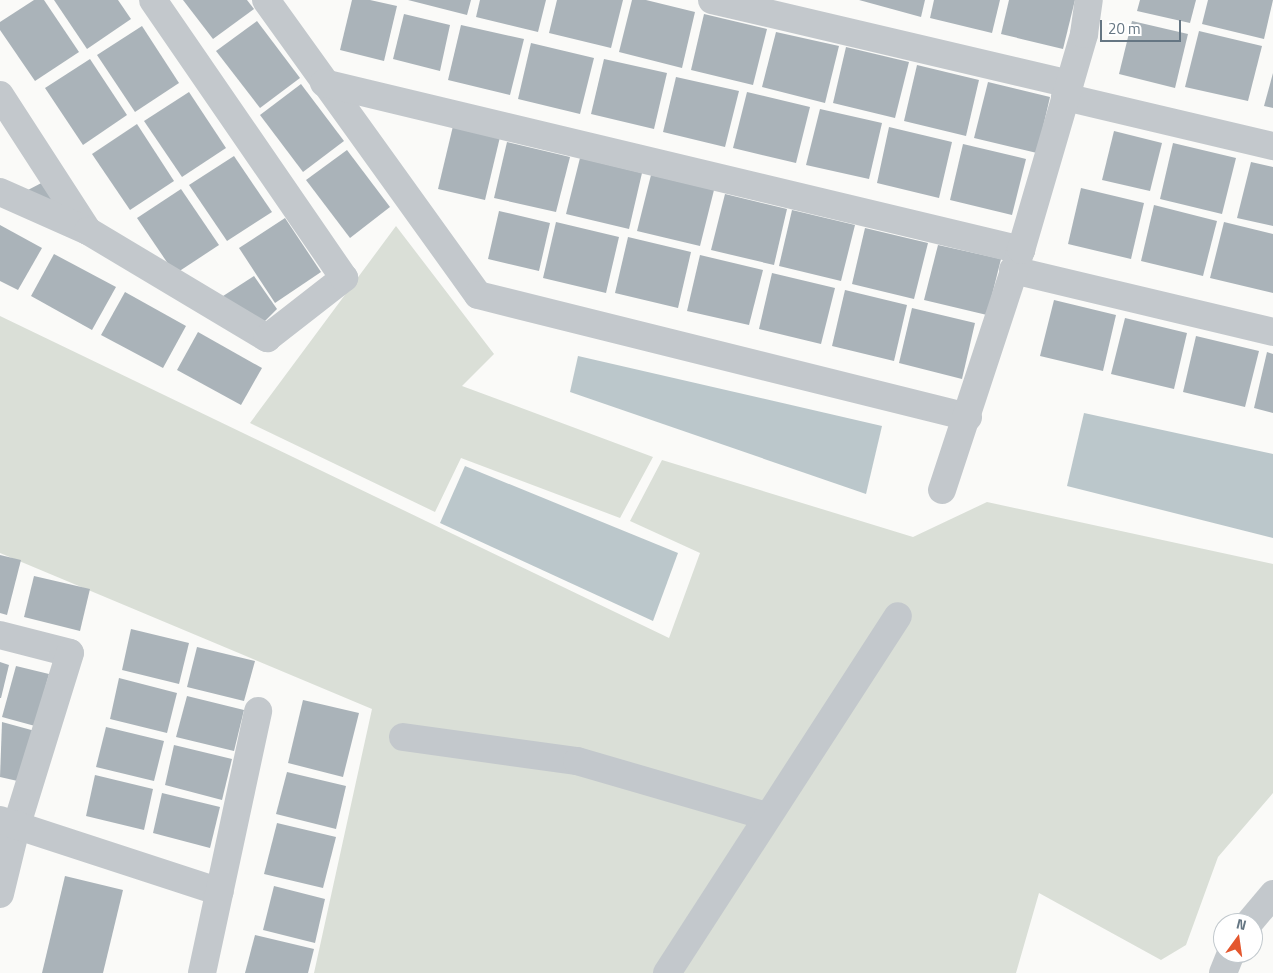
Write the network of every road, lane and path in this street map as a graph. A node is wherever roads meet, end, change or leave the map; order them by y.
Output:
1 (153, 0) edge
2 (266, 0) edge
3 (712, 0) edge
4 (1089, 0) edge
5 (324, 83) junction
6 (1067, 90) junction
7 (0, 95) edge
8 (1273, 146) edge
9 (0, 192) edge
10 (88, 231) junction
11 (1017, 260) junction
12 (1273, 332) edge
13 (968, 417) junction
14 (942, 490) dead end
15 (898, 616) dead end
16 (0, 635) edge
17 (258, 712) dead end
18 (403, 737) dead end
19 (766, 816) junction
20 (8, 822) edge
21 (220, 892) junction
22 (0, 894) edge
23 (1273, 894) edge
24 (1257, 913) edge
25 (202, 973) edge
26 (667, 973) edge

1 - 10 street
2 - 5 street
3 - 6 street
4 - 6 street
5 - 11 street
5 - 13 street
6 - 8 street
6 - 11 street
7 - 10 street
9 - 10 street
11 - 12 street
11 - 13 street
13 - 14 street
15 - 19 street
16 - 20 street
17 - 21 street
18 - 19 street
19 - 26 street
20 - 21 street
20 - 22 street
21 - 25 street
23 - 24 street

